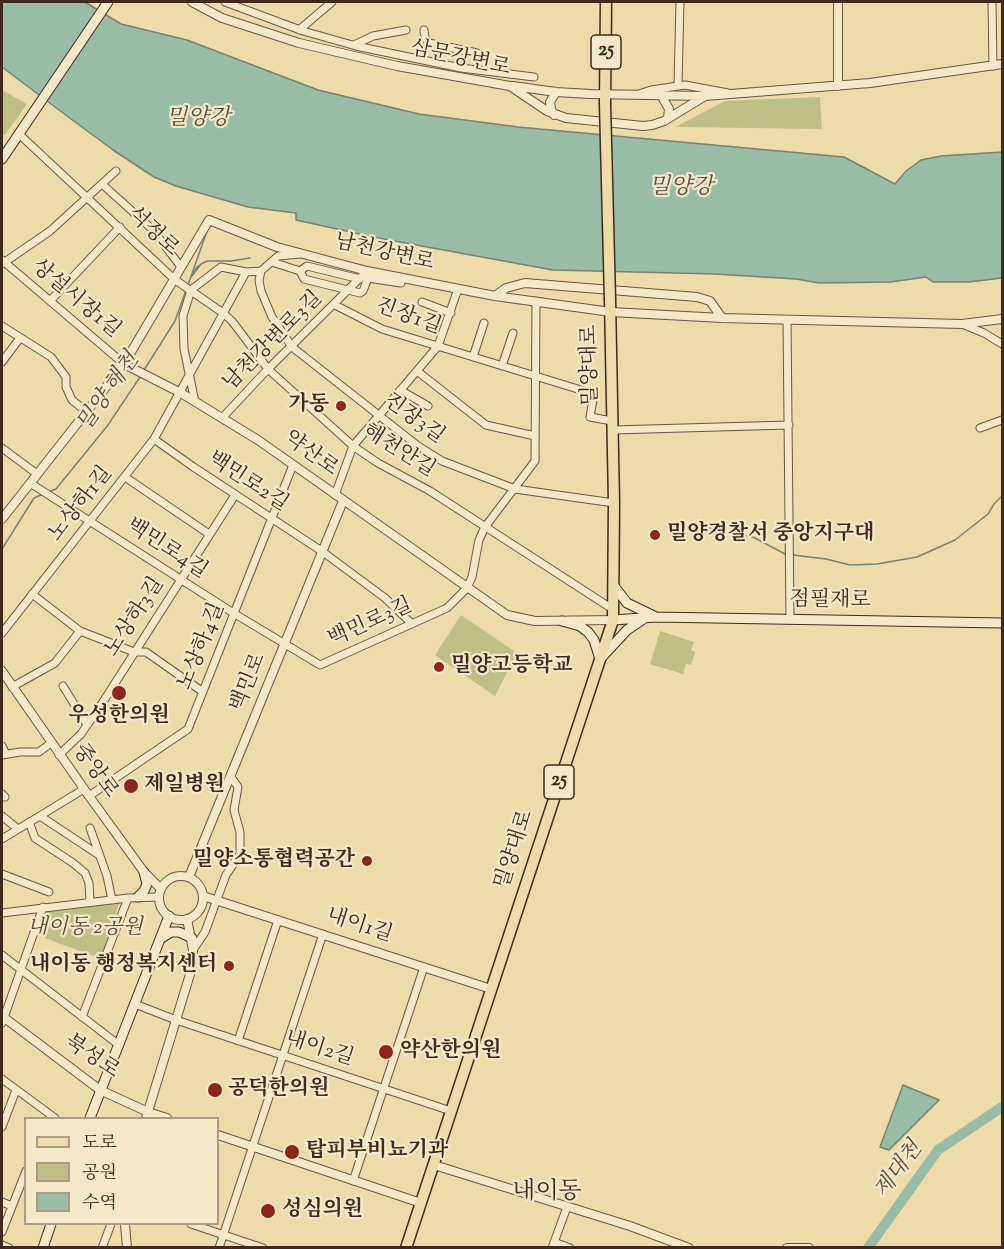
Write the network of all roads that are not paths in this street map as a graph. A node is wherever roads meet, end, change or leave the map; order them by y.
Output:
1 (108, 2) edge
2 (192, 2) edge
3 (230, 2) edge
4 (332, 2) edge
5 (606, 2) edge
6 (680, 2) edge
7 (838, 2) edge
8 (992, 2) edge
9 (300, 30) junction
10 (406, 30) dead end
11 (424, 30) dead end
12 (354, 45) junction
13 (477, 53) dead end
14 (998, 65) edge
15 (534, 77) dead end
16 (678, 85) junction
17 (510, 86) junction
18 (838, 86) junction
19 (556, 93) junction
20 (732, 94) junction
21 (637, 95) junction
22 (661, 95) junction
23 (705, 96) junction
24 (605, 98) junction
25 (555, 115) junction
26 (668, 118) junction
27 (20, 134) junction
28 (2, 159) edge
29 (116, 171) dead end
30 (102, 184) junction
31 (88, 198) junction
32 (120, 227) junction
33 (262, 241) junction
34 (302, 254) junction
35 (278, 256) junction
36 (2, 262) edge
37 (272, 262) junction
38 (181, 267) junction
39 (261, 271) junction
40 (300, 271) junction
41 (368, 271) junction
42 (246, 272) junction
43 (174, 279) junction
44 (360, 279) junction
45 (401, 283) dead end
46 (525, 283) junction
47 (458, 289) junction
48 (191, 290) junction
49 (350, 290) junction
50 (495, 296) junction
51 (697, 297) junction
52 (522, 300) junction
53 (536, 301) junction
54 (50, 302) junction
55 (422, 302) dead end
56 (335, 305) junction
57 (224, 312) junction
58 (611, 312) junction
59 (451, 313) junction
60 (696, 315) junction
61 (722, 318) junction
62 (1002, 319) edge
63 (787, 320) junction
64 (484, 323) dead end
65 (962, 324) junction
66 (2, 326) edge
67 (513, 333) dead end
68 (20, 338) junction
69 (1002, 344) edge
70 (438, 346) junction
71 (292, 347) junction
72 (472, 357) junction
73 (2, 362) edge
74 (124, 364) junction
75 (502, 366) junction
76 (268, 369) junction
77 (417, 371) junction
78 (536, 377) junction
79 (189, 378) junction
80 (400, 390) junction
81 (181, 393) junction
82 (195, 402) junction
83 (428, 406) dead end
84 (87, 412) junction
85 (378, 415) junction
86 (222, 418) junction
87 (1002, 420) edge
88 (789, 425) junction
89 (613, 426) junction
90 (980, 428) dead end
91 (535, 436) junction
92 (154, 439) junction
93 (353, 446) junction
94 (2, 448) edge
95 (293, 465) junction
96 (37, 474) junction
97 (125, 477) junction
98 (31, 484) junction
99 (515, 489) junction
100 (235, 495) junction
101 (335, 495) junction
102 (343, 501) junction
103 (614, 503) junction
104 (2, 519) edge
105 (272, 519) junction
106 (90, 522) junction
107 (485, 526) junction
108 (209, 534) junction
109 (323, 552) junction
110 (181, 579) junction
111 (614, 586) junction
112 (467, 588) junction
113 (32, 594) junction
114 (235, 614) junction
115 (614, 615) junction
116 (652, 617) junction
117 (790, 619) junction
118 (562, 621) junction
119 (1002, 623) edge
120 (412, 624) junction
121 (80, 631) junction
122 (2, 633) edge
123 (285, 645) junction
124 (134, 652) junction
125 (600, 659) junction
126 (2, 671) edge
127 (63, 686) dead end
128 (12, 687) junction
129 (203, 692) junction
130 (87, 724) junction
131 (51, 743) junction
132 (2, 747) edge
133 (4, 755) edge
134 (59, 755) junction
135 (231, 777) junction
136 (86, 793) junction
137 (2, 816) edge
138 (40, 816) junction
139 (29, 822) junction
140 (90, 828) dead end
141 (18, 829) junction
142 (2, 839) edge
143 (99, 855) junction
144 (144, 872) junction
145 (2, 874) edge
146 (189, 877) junction
147 (49, 892) dead end
148 (160, 893) junction
149 (203, 896) junction
150 (133, 898) junction
151 (112, 900) junction
152 (216, 900) junction
153 (90, 902) junction
154 (43, 907) junction
155 (2, 913) edge
156 (169, 916) junction
157 (187, 919) junction
158 (278, 920) junction
159 (323, 934) junction
160 (192, 938) junction
161 (160, 939) junction
162 (193, 950) junction
163 (2, 955) edge
164 (424, 967) junction
165 (22, 970) junction
166 (491, 989) junction
167 (135, 1004) junction
168 (82, 1017) junction
169 (2, 1019) edge
170 (176, 1020) junction
171 (238, 1041) junction
172 (119, 1045) junction
173 (283, 1055) junction
174 (2, 1079) edge
175 (383, 1088) junction
176 (16, 1090) junction
177 (100, 1090) junction
178 (451, 1111) junction
179 (147, 1115) edge
180 (47, 1116) edge
181 (91, 1117) edge
182 (2, 1127) edge
183 (219, 1135) edge
184 (252, 1147) junction
185 (434, 1165) junction
186 (24, 1175) edge
187 (353, 1181) junction
188 (2, 1202) edge
189 (421, 1203) junction
190 (12, 1206) junction
191 (567, 1207) junction
192 (51, 1225) edge
193 (111, 1225) edge
194 (125, 1225) edge
195 (194, 1225) edge
196 (2, 1232) edge
197 (223, 1234) junction
198 (666, 1244) edge
199 (2, 1245) edge
200 (553, 1245) edge
201 (9, 1248) edge
202 (43, 1248) edge
203 (102, 1248) edge
204 (127, 1248) edge
205 (219, 1248) edge
206 (263, 1248) edge
207 (406, 1248) edge
208 (570, 1248) edge
209 (689, 1248) edge
210 (787, 1248) edge
211 (809, 1248) edge

1 - 27 main road
2 - 17 street, 삼문강변로
3 - 9 street
4 - 9 street
5 - 24 main road, 25
6 - 16 street
7 - 18 street
8 - 14 street
9 - 12 street
10 - 12 street
11 - 13 street
12 - 15 street
14 - 18 street, 삼문강변로
16 - 20 street
16 - 21 street
17 - 19 street
17 - 25 street, 삼문강변로
18 - 20 street, 삼문강변로
19 - 24 street
19 - 25 street
20 - 23 street, 삼문강변로
21 - 22 street
21 - 24 street
22 - 23 street
22 - 26 street
23 - 26 street, 삼문강변로
24 - 58 main road, 밀양대로 / 25, bridge
25 - 26 street, 삼문강변로
27 - 28 main road
27 - 31 street, 석정로
29 - 30 street
30 - 31 street
30 - 38 street
31 - 32 street, 석정로
31 - 36 street
32 - 43 street, 석정로
32 - 54 street
33 - 34 street, 남천강변로
33 - 35 street
33 - 38 street, 남천강변로
34 - 35 street
34 - 41 street, 남천강변로
35 - 37 street
36 - 54 street, 상설시장1길
37 - 39 street
37 - 40 street, 남천강변로3길
38 - 43 street, 남천강변로
39 - 42 street
39 - 71 street, 진장3길
40 - 44 street, 남천강변로3길
40 - 49 street, 남천강변로3길
41 - 44 street, 남천강변로3길
41 - 47 street, 남천강변로
42 - 48 street
42 - 57 street, 노상하1길
43 - 48 street, 해천안길
43 - 74 street, 석정로
44 - 49 street, 남천강변로3길
45 - 49 street, 남천강변로3길
46 - 50 street
46 - 51 street
46 - 52 street
47 - 50 street, 남천강변로
47 - 59 street
48 - 57 street, 해천안길
48 - 79 street
49 - 56 street, 남천강변로3길
50 - 52 street, 남천강변로
51 - 60 street
51 - 61 street
52 - 53 street, 남천강변로
53 - 58 street, 남천강변로
53 - 78 street
54 - 74 street, 상설시장1길
55 - 59 street
56 - 70 street, 진장1길
56 - 71 street, 남천강변로3길
57 - 76 street, 해천안길
57 - 79 street, 노상하1길
58 - 60 street, 밀양대로
58 - 89 main road, 밀양대로 / 25
59 - 70 street
60 - 61 street, 밀양대로
61 - 63 street, 밀양대로
62 - 65 street, 밀양대로
63 - 65 street, 밀양대로
63 - 88 street
64 - 72 street
65 - 69 street
66 - 68 street
67 - 75 street
68 - 73 street
68 - 84 street
70 - 72 street, 진장1길
70 - 77 street
71 - 76 street, 남천강변로3길
71 - 85 street, 진장3길
72 - 75 street, 진장1길
74 - 81 street, 약산로
74 - 84 street, 석정로
75 - 78 street, 진장1길
76 - 86 street, 남천강변로3길
76 - 93 street, 해천안길
77 - 80 street
77 - 91 street
78 - 89 street, 진장1길
78 - 91 street
79 - 81 street, 노상하1길
79 - 82 street
80 - 83 street
80 - 85 street
81 - 82 street, 약산로
81 - 92 street, 노상하1길
82 - 86 street, 약산로
84 - 96 street, 석정로
85 - 93 street
85 - 99 street, 진장3길
86 - 95 street, 약산로
87 - 90 street
88 - 89 street
88 - 117 street
89 - 103 main road, 밀양대로 / 25
91 - 99 street
92 - 97 street, 노상하1길
92 - 100 street, 백민로2길
93 - 101 street
93 - 107 street, 해천안길
94 - 96 street
95 - 101 street, 약산로
95 - 105 street, 노상하4길
96 - 98 street, 석정로
97 - 106 street, 노상하1길
97 - 108 street
98 - 104 street, 석정로
98 - 106 street, 백민로4길
99 - 103 street, 진장3길
99 - 107 street
100 - 105 street, 백민로2길
100 - 108 street, 노상하3길
101 - 102 street, 약산로
102 - 109 street, 백민로
102 - 112 street, 약산로
103 - 111 main road, 밀양대로 / 25
105 - 109 street, 백민로2길
105 - 114 street, 노상하4길
106 - 110 street, 백민로4길
106 - 113 street, 노상하1길
107 - 112 street
107 - 115 street, 해천안길
108 - 110 street, 노상하3길
109 - 120 street, 백민로2길
109 - 123 street, 백민로
110 - 114 street, 백민로4길
110 - 124 street, 노상하3길
111 - 115 main road, 밀양대로 / 25
111 - 116 main road, 점필재로
112 - 118 street, 약산로
112 - 120 street, 백민로3길
113 - 121 street
113 - 122 street, 노상하1길
114 - 123 street, 백민로4길
114 - 129 street, 노상하4길
115 - 116 main road, 점필재로
115 - 118 street, 약산로
115 - 125 main road, 밀양대로 / 25
116 - 117 main road, 점필재로
116 - 125 main road
117 - 119 main road, 점필재로
118 - 125 main road, 약산로
120 - 123 street, 백민로3길
121 - 124 street
121 - 128 street
123 - 135 street, 백민로
124 - 129 street
124 - 130 street, 노상하3길
125 - 166 main road, 밀양대로 / 25
126 - 128 street, 중앙로
127 - 130 street
128 - 131 street, 중앙로
129 - 136 street, 노상하4길
130 - 134 street, 노상하3길
131 - 133 street
131 - 134 street, 중앙로
132 - 133 street
134 - 136 street, 중앙로
135 - 146 street, 백민로
135 - 152 street
136 - 138 street, 노상하4길
136 - 144 street, 중앙로
137 - 141 street
138 - 139 street, 노상하4길
138 - 143 street
139 - 141 street, 노상하4길
139 - 153 street
140 - 143 street
141 - 142 street, 노상하4길
143 - 151 street
144 - 148 street, 중앙로
144 - 150 main road
145 - 147 street
146 - 148 street
146 - 149 street
148 - 150 street
148 - 156 street
149 - 152 street, 내이1길
149 - 157 street
150 - 151 street
150 - 168 street
151 - 153 street
152 - 158 street, 내이1길
152 - 162 street
153 - 154 street
154 - 155 street
154 - 165 street
156 - 157 street
156 - 161 main road
157 - 160 street
158 - 159 street, 내이1길
158 - 171 street
159 - 164 street, 내이1길
159 - 173 street
160 - 161 main road
160 - 162 street
161 - 167 main road
162 - 170 street
163 - 165 street
164 - 166 street, 내이1길
164 - 175 street
165 - 168 street
165 - 169 street
166 - 178 main road, 밀양대로 / 25
167 - 170 street, 내이2길
167 - 172 main road
168 - 172 street
169 - 177 street, 북성로
170 - 171 street, 내이2길
170 - 179 street
171 - 173 street, 내이2길
172 - 177 main road
173 - 175 street, 내이2길
173 - 184 street
174 - 176 street
175 - 178 street, 내이2길
175 - 187 street
176 - 180 street
176 - 182 street
177 - 179 street, 북성로
177 - 181 main road
178 - 185 main road, 밀양대로 / 25
183 - 184 street
184 - 187 street
184 - 197 street
185 - 189 main road, 밀양대로 / 25
185 - 191 street
186 - 190 street
187 - 189 street
188 - 190 street
189 - 207 main road, 밀양대로 / 25
190 - 196 street
191 - 198 street
191 - 200 street
192 - 202 main road
193 - 203 street
194 - 204 street
195 - 197 street
197 - 205 street
197 - 206 street
198 - 209 street
199 - 201 street
200 - 208 street
210 - 211 street

